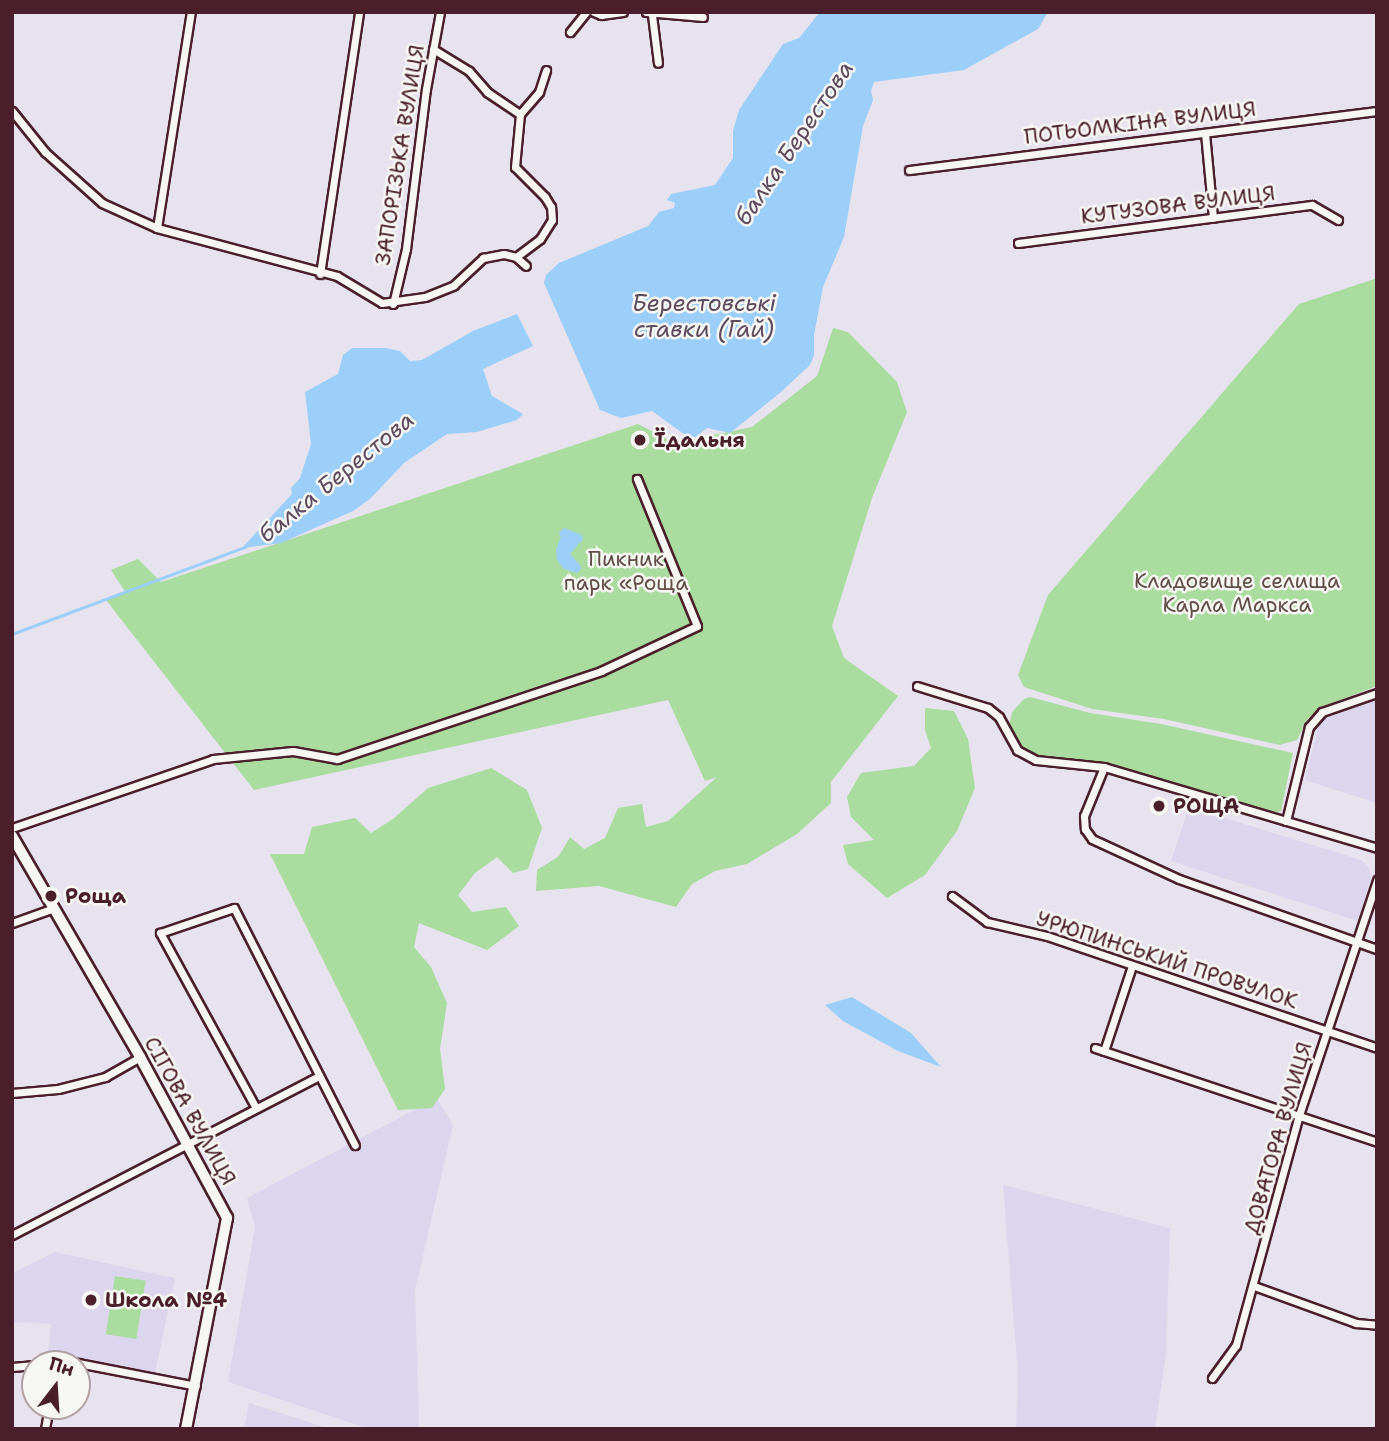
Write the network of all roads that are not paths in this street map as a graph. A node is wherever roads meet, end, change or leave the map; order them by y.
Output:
1 (191, 12) edge
2 (359, 12) edge
3 (440, 12) edge
4 (586, 12) edge
5 (594, 12) edge
6 (622, 12) edge
7 (649, 14) edge
8 (703, 17) dead end
9 (569, 32) dead end
10 (433, 49) junction
11 (658, 63) dead end
12 (546, 70) dead end
13 (12, 111) edge
14 (1377, 111) edge
15 (520, 114) junction
16 (1205, 133) junction
17 (909, 170) dead end
18 (1213, 218) junction
19 (1338, 220) dead end
20 (157, 228) junction
21 (1018, 243) dead end
22 (516, 257) junction
23 (526, 267) dead end
24 (320, 274) junction
25 (393, 303) junction
26 (637, 479) dead end
27 (917, 685) dead end
28 (1377, 692) edge
29 (1104, 767) junction
30 (1286, 821) junction
31 (12, 828) edge
32 (12, 836) edge
33 (1377, 848) edge
34 (1377, 880) edge
35 (952, 896) dead end
36 (54, 908) junction
37 (12, 923) edge
38 (1359, 942) junction
39 (1377, 949) edge
40 (1132, 966) junction
41 (1328, 1031) junction
42 (1095, 1048) dead end
43 (1377, 1048) edge
44 (1104, 1051) junction
45 (140, 1057) junction
46 (319, 1076) junction
47 (12, 1093) edge
48 (256, 1108) junction
49 (1299, 1115) junction
50 (1377, 1142) edge
51 (187, 1144) junction
52 (355, 1145) dead end
53 (12, 1234) edge
54 (1254, 1286) junction
55 (1377, 1325) edge
56 (91, 1366) edge
57 (1212, 1378) dead end
58 (196, 1386) junction
59 (186, 1429) edge

1 - 20 street
2 - 24 street
3 - 10 street, ЗАПОРІЗЬКА ВУЛИЦЯ
4 - 9 street
5 - 6 street
7 - 8 street
7 - 11 street
10 - 15 street
10 - 25 street, ЗАПОРІЗЬКА ВУЛИЦЯ
12 - 15 street
13 - 20 street
14 - 16 street, ПОТЬОМКІНА ВУЛИЦЯ
15 - 22 street
16 - 17 street, ПОТЬОМКІНА ВУЛИЦЯ
16 - 18 street
18 - 19 street, КУТУЗОВА ВУЛИЦЯ
18 - 21 street, КУТУЗОВА ВУЛИЦЯ
20 - 24 street
22 - 23 street
22 - 25 street
24 - 25 street
26 - 31 street
27 - 29 street
28 - 30 street
29 - 30 street
29 - 38 street
30 - 33 street
32 - 36 street, СІГОВА ВУЛИЦЯ
34 - 38 street, ДОВАТОРА ВУЛИЦЯ
35 - 40 street, УРЮПИНСЬКИЙ ПРОВУЛОК
36 - 37 street
36 - 45 street, СІГОВА ВУЛИЦЯ
38 - 39 street
38 - 41 street, ДОВАТОРА ВУЛИЦЯ
40 - 41 street, УРЮПИНСЬКИЙ ПРОВУЛОК
40 - 44 street
41 - 43 street, УРЮПИНСЬКИЙ ПРОВУЛОК
41 - 49 street, ДОВАТОРА ВУЛИЦЯ
42 - 44 street
44 - 49 street
45 - 47 street
45 - 51 street, СІГОВА ВУЛИЦЯ
46 - 48 street
46 - 48 street
46 - 52 street
48 - 51 street
49 - 50 street
49 - 54 street, ДОВАТОРА ВУЛИЦЯ
51 - 53 street
51 - 58 street, СІГОВА ВУЛИЦЯ
54 - 55 street
54 - 57 street, ДОВАТОРА ВУЛИЦЯ
56 - 58 street
58 - 59 street, СІГОВА ВУЛИЦЯ

